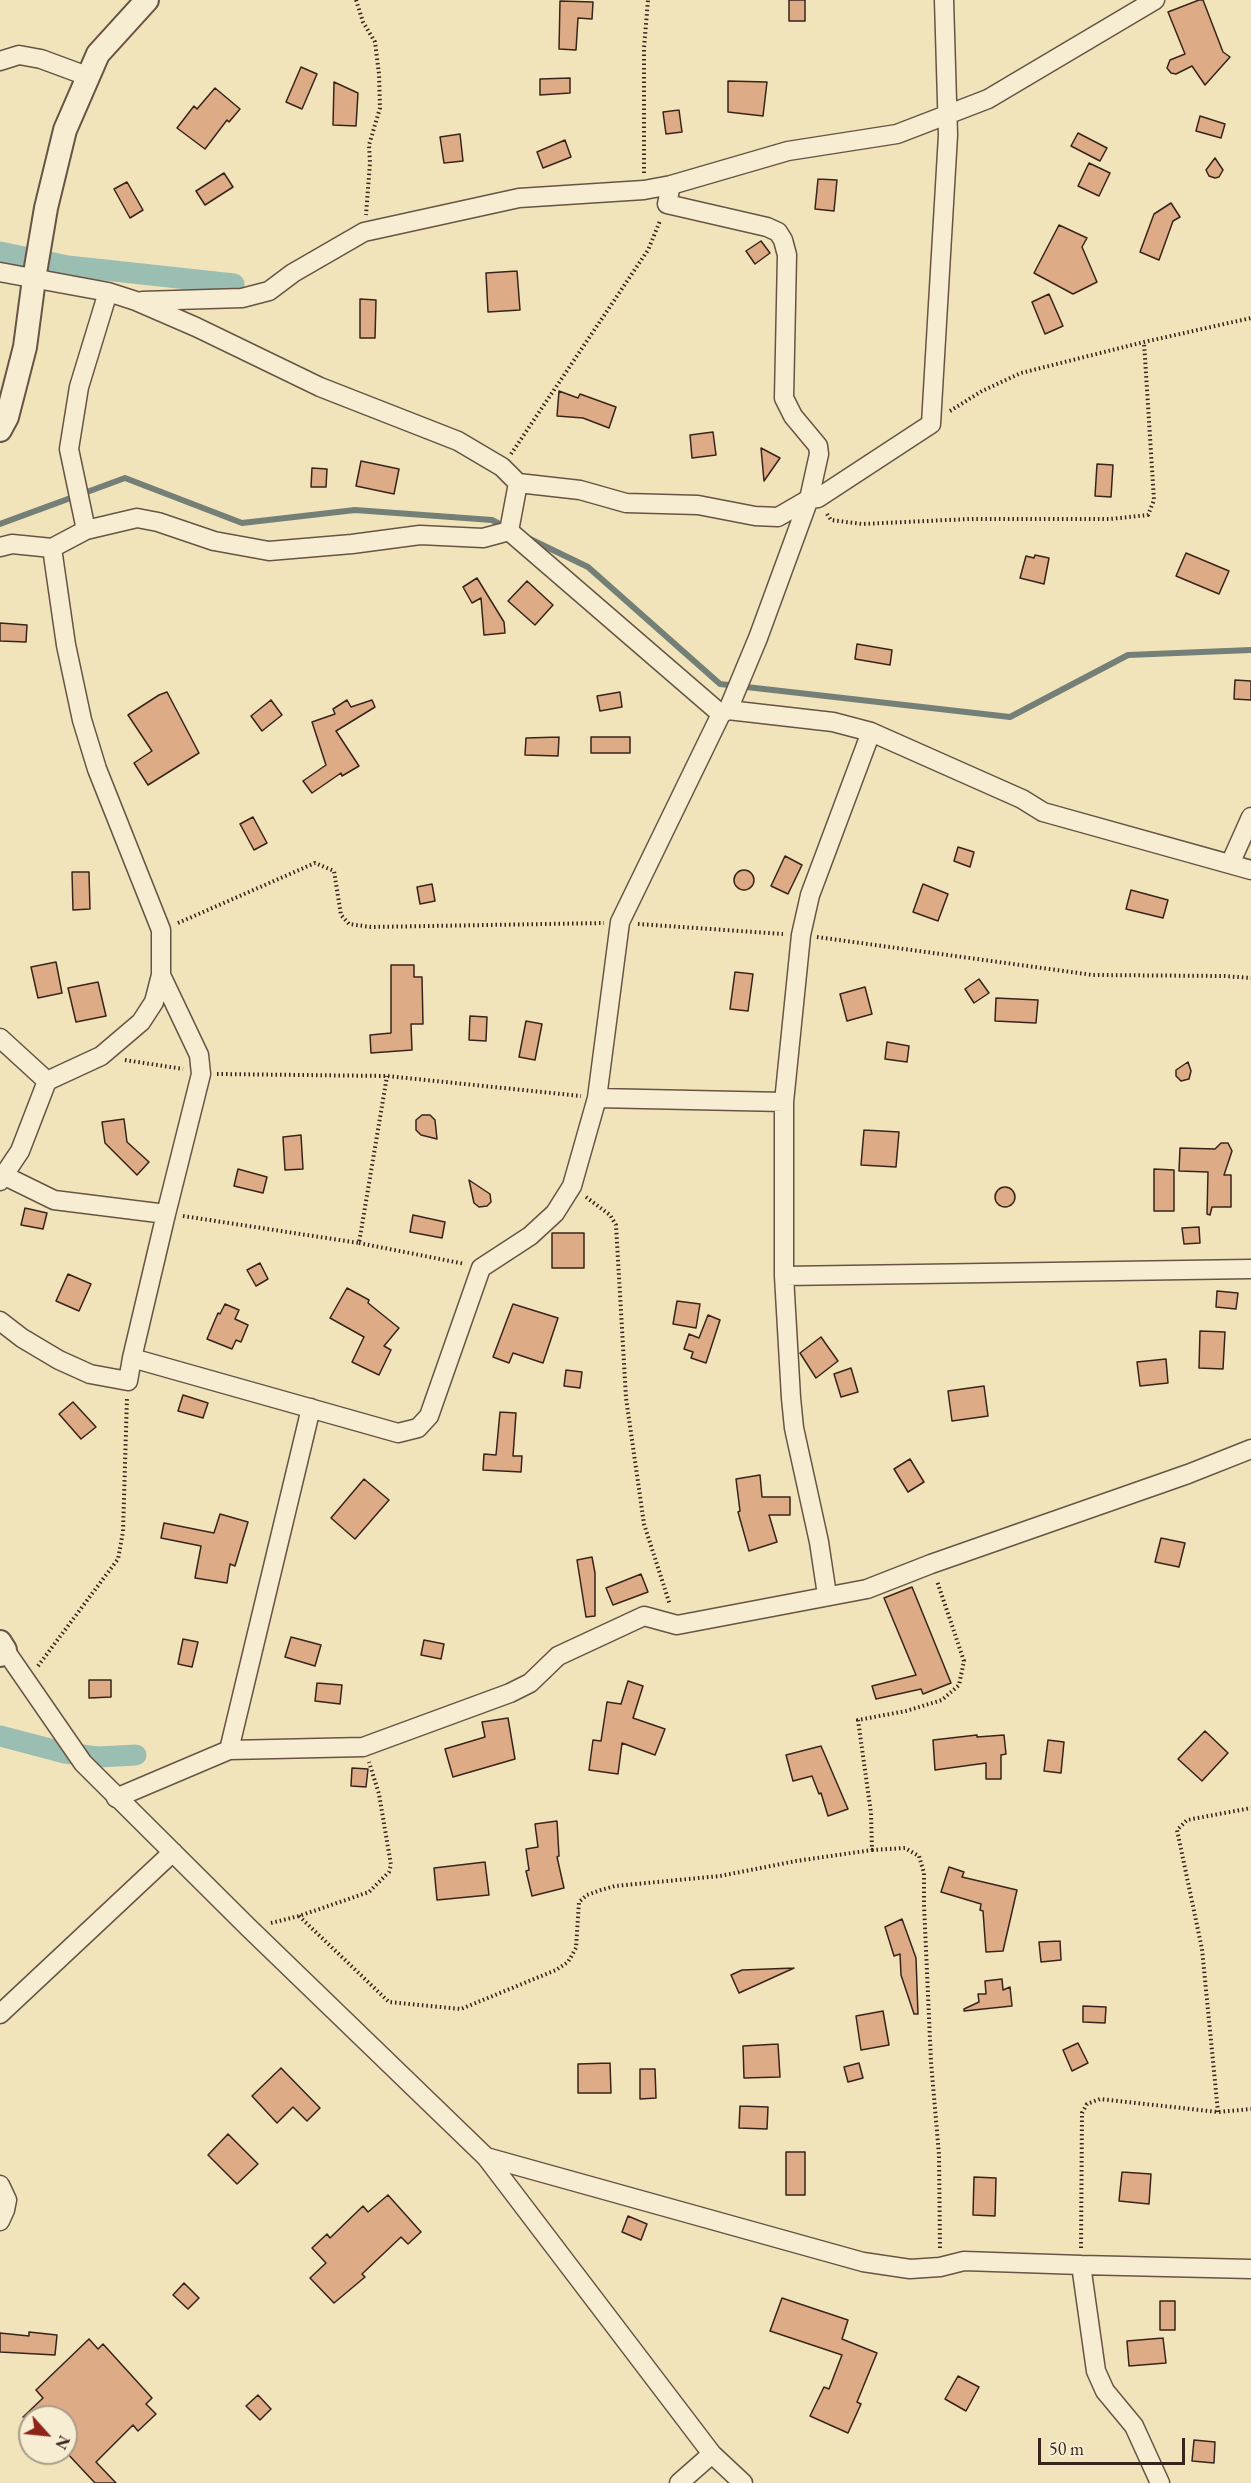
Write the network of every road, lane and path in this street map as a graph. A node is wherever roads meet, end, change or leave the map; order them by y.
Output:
1 (147, 0) edge
2 (356, 0) edge
3 (648, 0) edge
4 (944, 0) edge
5 (1155, 0) edge
6 (0, 61) edge
7 (87, 76) junction
8 (947, 114) junction
9 (671, 184) junction
10 (644, 190) junction
11 (668, 204) junction
12 (364, 232) junction
13 (0, 272) edge
14 (34, 279) junction
15 (108, 292) junction
16 (135, 301) junction
17 (1251, 318) edge
18 (1144, 342) junction
19 (931, 424) junction
20 (0, 430) edge
21 (502, 467) junction
22 (515, 495) junction
23 (813, 499) junction
24 (86, 530) junction
25 (509, 531) junction
26 (0, 546) edge
27 (52, 548) junction
28 (724, 712) junction
29 (871, 732) junction
30 (1251, 817) edge
31 (1230, 864) junction
32 (1251, 870) edge
33 (620, 922) junction
34 (161, 930) junction
35 (801, 935) junction
36 (161, 975) junction
37 (1251, 978) edge
38 (0, 1038) edge
39 (101, 1056) junction
40 (201, 1074) junction
41 (387, 1076) junction
42 (47, 1081) junction
43 (597, 1098) junction
44 (784, 1102) junction
45 (2, 1178) edge
46 (572, 1186) junction
47 (166, 1214) junction
48 (359, 1243) junction
49 (481, 1268) junction
50 (1251, 1269) edge
51 (784, 1276) junction
52 (0, 1321) edge
53 (132, 1358) junction
54 (128, 1381) junction
55 (311, 1408) junction
56 (1251, 1449) edge
57 (931, 1564) junction
58 (827, 1595) junction
59 (676, 1625) junction
60 (2, 1649) edge
61 (27, 1681) junction
62 (363, 1748) junction
63 (229, 1750) junction
64 (116, 1798) junction
65 (1251, 1808) edge
66 (872, 1850) junction
67 (173, 1852) junction
68 (299, 1916) junction
69 (249, 1928) junction
70 (0, 2014) edge
71 (1251, 2109) edge
72 (1218, 2112) junction
73 (486, 2157) junction
74 (0, 2185) edge
75 (0, 2221) edge
76 (1081, 2265) junction
77 (940, 2267) junction
78 (1251, 2269) edge
79 (712, 2454) junction
80 (679, 2483) edge
81 (743, 2483) edge
82 (1160, 2483) edge

1 - 7 street
2 - 12 path
3 - 10 path
4 - 8 street
5 - 8 street
6 - 7 street
7 - 14 street
8 - 9 street
8 - 19 street
9 - 10 street
9 - 11 street
10 - 12 street
11 - 21 path
11 - 23 street
12 - 16 street
13 - 14 street
14 - 15 street
14 - 20 street
15 - 16 street
15 - 24 street
16 - 21 street
17 - 18 path
18 - 19 path
18 - 23 path
19 - 23 street
21 - 22 street
22 - 23 street
22 - 25 street
23 - 28 street
24 - 25 street
24 - 27 street
25 - 28 street
26 - 27 street
27 - 34 street
28 - 29 street
28 - 33 street
29 - 31 street
29 - 35 street
30 - 31 street
31 - 32 street
33 - 34 path
33 - 35 path
33 - 43 street
34 - 36 street
35 - 37 path
35 - 44 street
36 - 39 street
36 - 40 street
38 - 42 street
39 - 40 path
39 - 42 street
40 - 41 path
40 - 47 street
41 - 43 path
41 - 48 path
42 - 45 street
43 - 44 street
43 - 46 street
44 - 51 street
45 - 47 street
46 - 49 street
46 - 59 path
47 - 48 path
47 - 53 street
48 - 49 path
49 - 55 street
50 - 51 street
51 - 58 street
52 - 54 street
53 - 54 street
53 - 55 street
54 - 61 path
55 - 63 street
56 - 57 street
57 - 58 street
57 - 66 path
58 - 59 street
59 - 62 street
60 - 61 street
61 - 64 street
62 - 63 street
62 - 68 path
63 - 64 street
64 - 67 street
65 - 72 path
66 - 68 path
66 - 77 path
67 - 69 street
67 - 70 street
68 - 69 path
69 - 73 street
71 - 72 path
72 - 76 path
73 - 77 street
73 - 79 street
74 - 75 street
76 - 77 street
76 - 78 street
76 - 82 street
79 - 80 street
79 - 81 street

